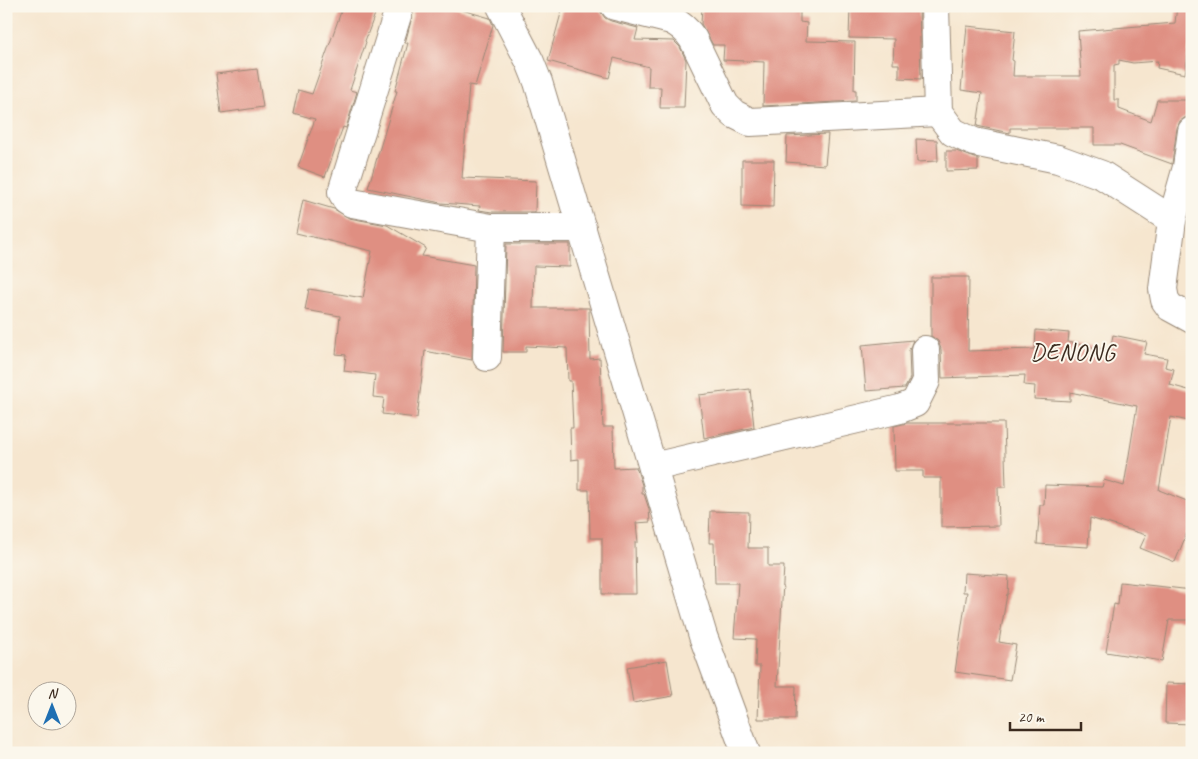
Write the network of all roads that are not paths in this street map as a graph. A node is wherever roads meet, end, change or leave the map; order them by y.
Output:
1 (400, 6) edge
2 (501, 6) edge
3 (615, 6) edge
4 (935, 6) edge
5 (938, 112) junction
6 (1192, 131) edge
7 (1172, 220) junction
8 (491, 228) junction
9 (582, 228) junction
10 (1192, 319) edge
11 (925, 350) dead end
12 (487, 357) dead end
13 (653, 467) junction
14 (746, 753) edge

1 - 8 street
2 - 9 street
3 - 5 street
4 - 5 street
5 - 7 street
6 - 7 street
7 - 10 street
8 - 9 street
8 - 12 street
9 - 13 street
11 - 13 street
13 - 14 street

